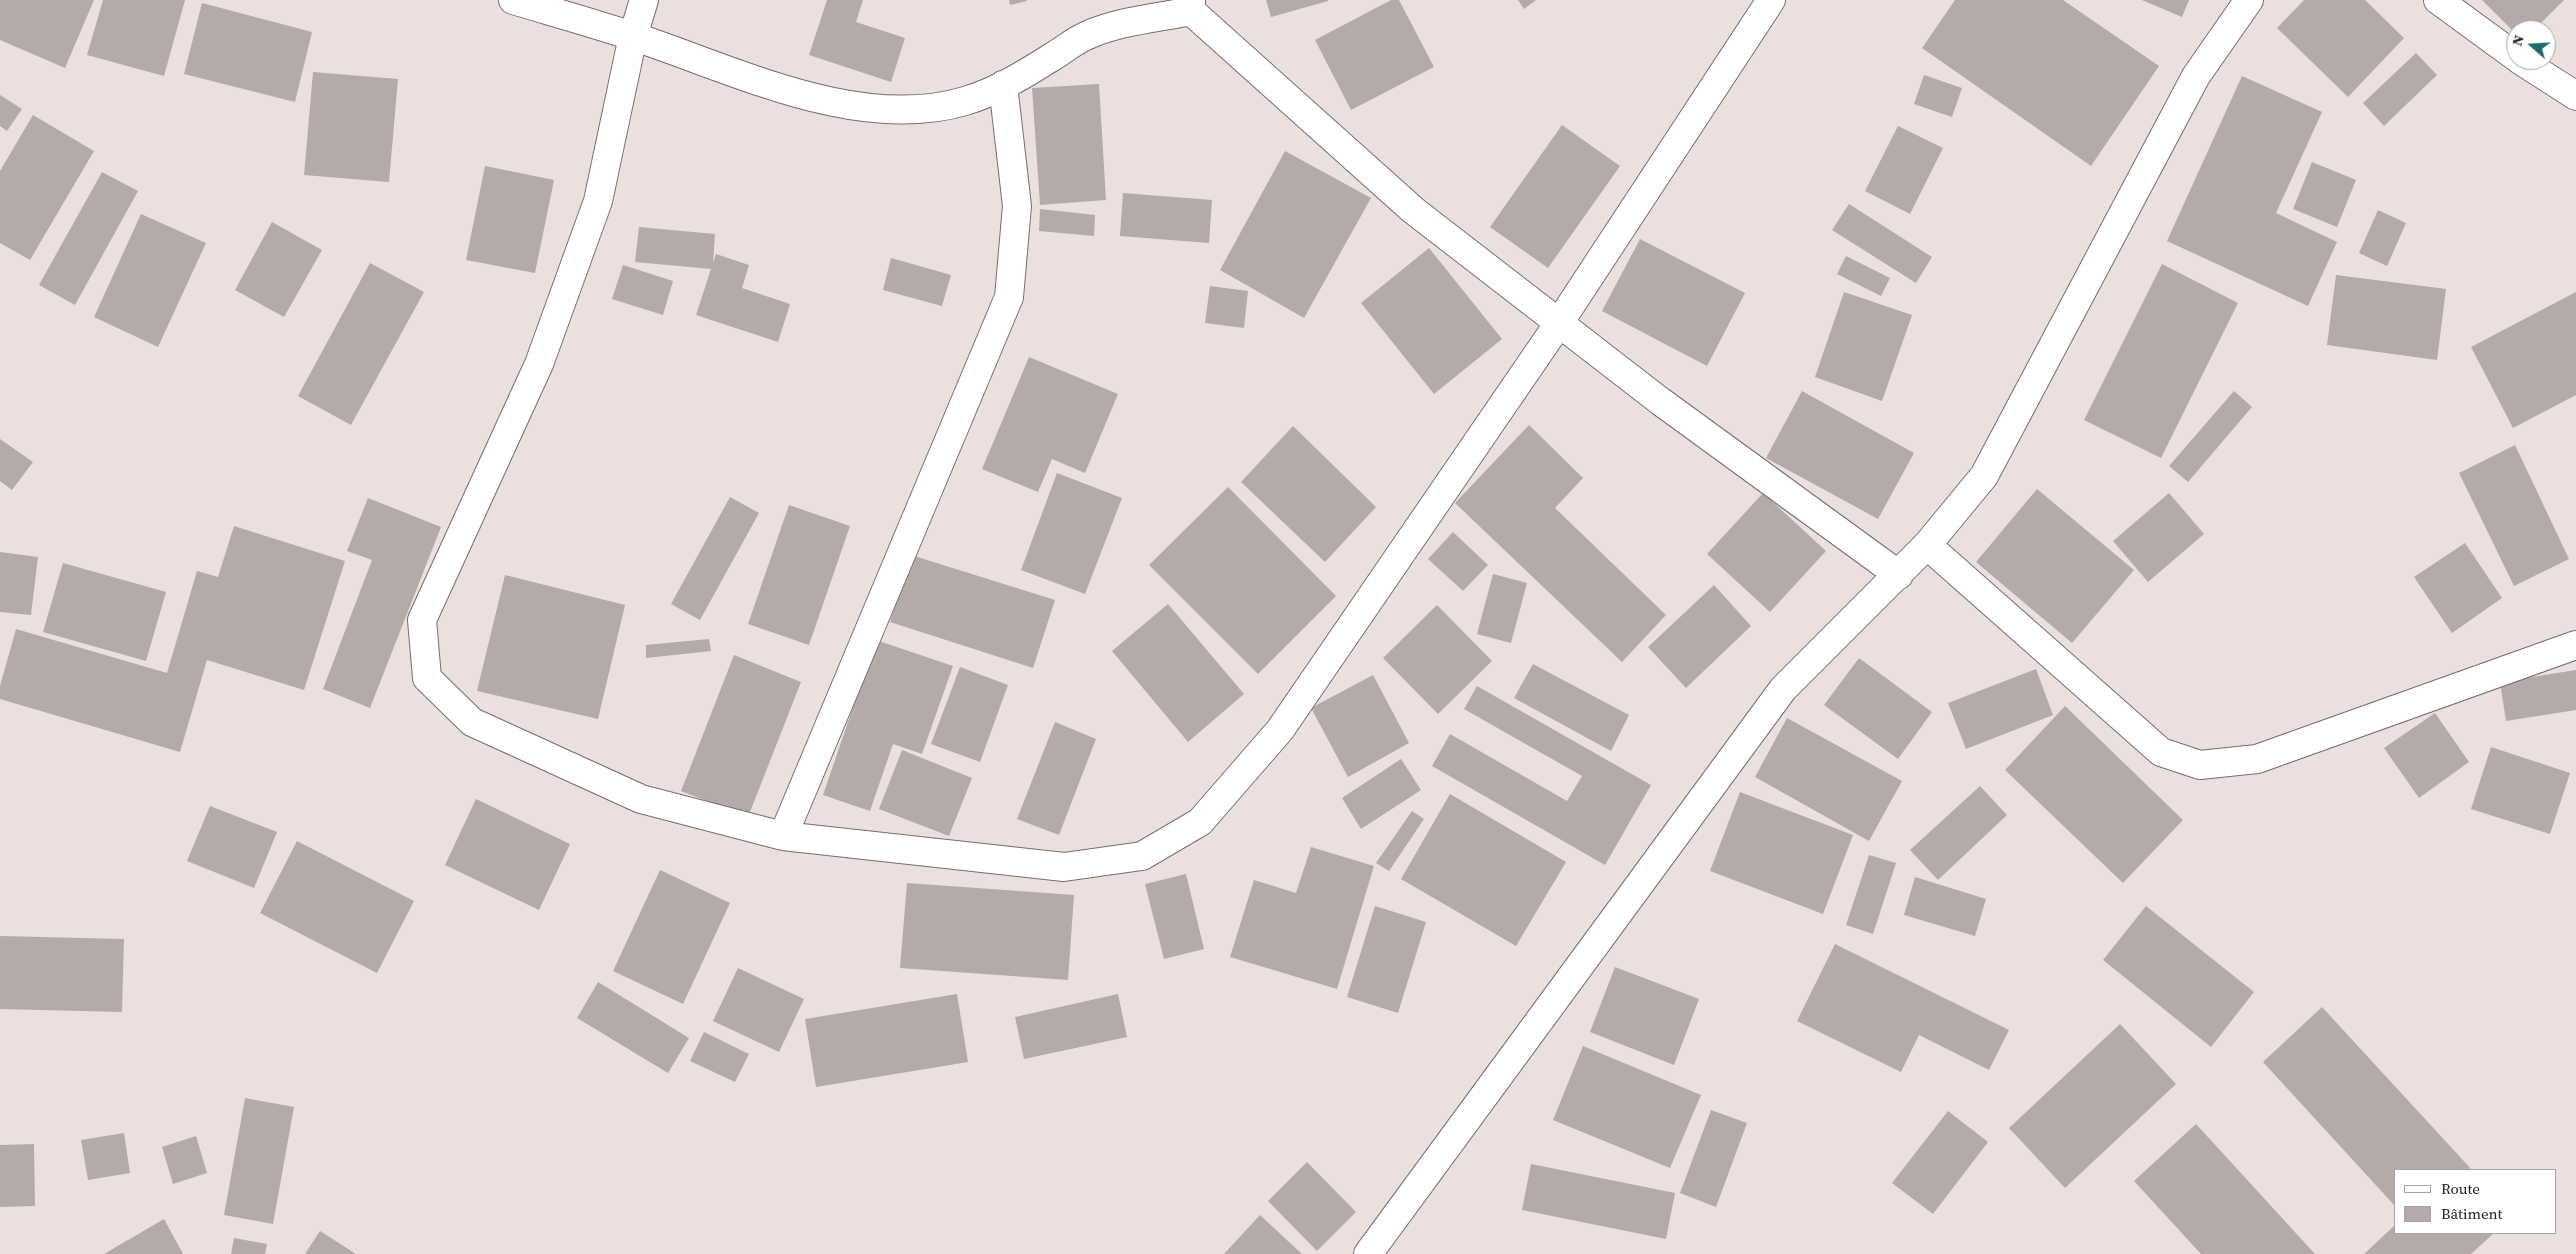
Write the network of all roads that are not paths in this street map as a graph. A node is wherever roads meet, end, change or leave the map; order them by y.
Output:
1 (513, 0) edge
2 (644, 0) edge
3 (1771, 0) edge
4 (2249, 0) edge
5 (2438, 0) edge
6 (1191, 6) edge
7 (633, 36) junction
8 (2506, 50) edge
9 (2536, 70) edge
10 (1003, 85) junction
11 (2576, 96) edge
12 (1559, 323) junction
13 (1927, 545) junction
14 (1899, 575) junction
15 (2576, 645) edge
16 (783, 836) junction
17 (1368, 1254) edge

1 - 7 street
2 - 7 street
3 - 12 street
4 - 13 street
5 - 8 street
6 - 10 street
6 - 12 street
7 - 10 street
7 - 16 street
9 - 11 street
10 - 16 street
12 - 14 street
12 - 16 street
13 - 14 street
13 - 15 street
14 - 17 street

